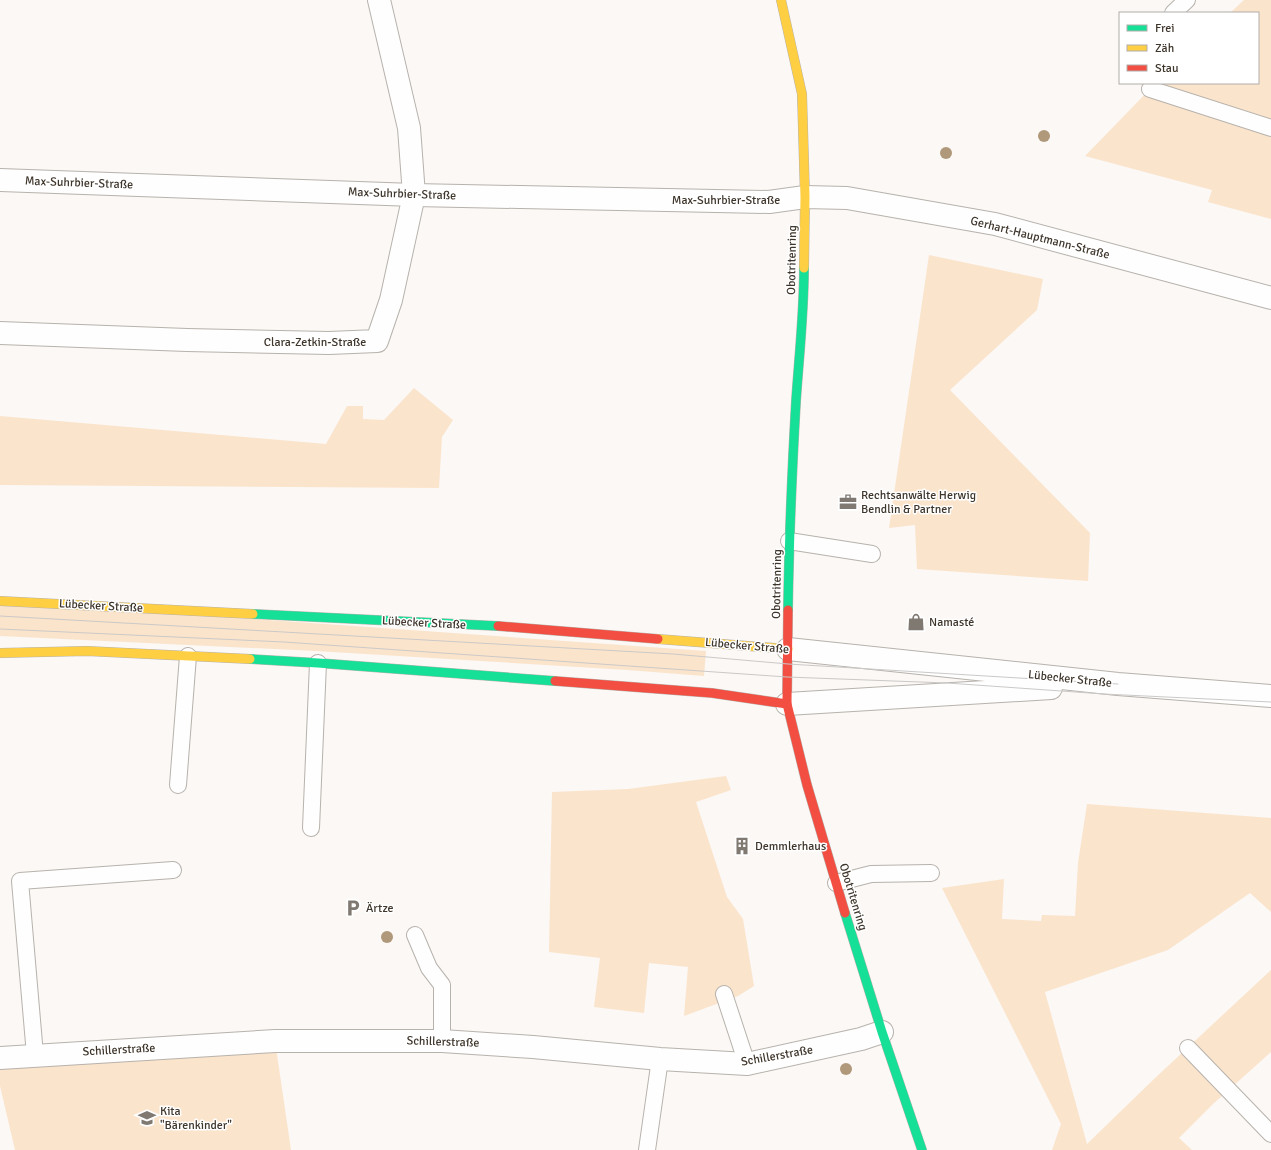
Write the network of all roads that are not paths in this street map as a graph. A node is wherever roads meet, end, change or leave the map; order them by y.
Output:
1 (379, 0) edge
2 (781, 0) edge
3 (1187, 0) edge
4 (1174, 12) edge
5 (1150, 89) dead end
6 (1271, 128) edge
7 (0, 180) edge
8 (414, 195) junction
9 (804, 198) junction
10 (1271, 298) edge
11 (0, 333) edge
12 (789, 541) junction
13 (872, 554) dead end
14 (0, 601) edge
15 (788, 649) junction
16 (0, 653) edge
17 (188, 656) junction
18 (318, 663) junction
19 (1118, 684) junction
20 (1271, 696) edge
21 (787, 704) junction
22 (178, 785) dead end
23 (311, 828) dead end
24 (173, 870) dead end
25 (931, 873) dead end
26 (836, 883) junction
27 (415, 935) dead end
28 (724, 994) dead end
29 (882, 1032) junction
30 (442, 1040) junction
31 (1188, 1048) dead end
32 (35, 1055) junction
33 (0, 1058) edge
34 (660, 1059) junction
35 (747, 1064) junction
36 (1271, 1134) edge
37 (647, 1150) edge
38 (922, 1150) edge

1 - 8 street, Clara-Zetkin-Straße
2 - 9 street, Obotritenring
3 - 4 lane
5 - 6 lane
7 - 8 street, Max-Suhrbier-Straße
8 - 9 street, Max-Suhrbier-Straße
8 - 11 street, Clara-Zetkin-Straße
9 - 10 street, Gerhart-Hauptmann-Straße
9 - 12 street, Obotritenring
12 - 13 lane
12 - 15 street, Obotritenring
14 - 15 street, Lübecker Straße
15 - 19 street, Lübecker Straße
15 - 21 street, Obotritenring
16 - 17 street, Lübecker Straße
17 - 18 street, Lübecker Straße
17 - 22 lane
18 - 21 street, Lübecker Straße
18 - 23 lane
19 - 20 street
19 - 21 street, Lübecker Straße
21 - 26 street, Obotritenring
24 - 32 lane
25 - 26 lane
26 - 29 street, Obotritenring
27 - 30 lane
28 - 35 lane
29 - 35 street, Schillerstraße
29 - 38 street, Obotritenring
30 - 32 street, Schillerstraße
30 - 34 street, Schillerstraße
31 - 36 lane
32 - 33 street, Schillerstraße
34 - 35 street, Schillerstraße
34 - 37 lane

